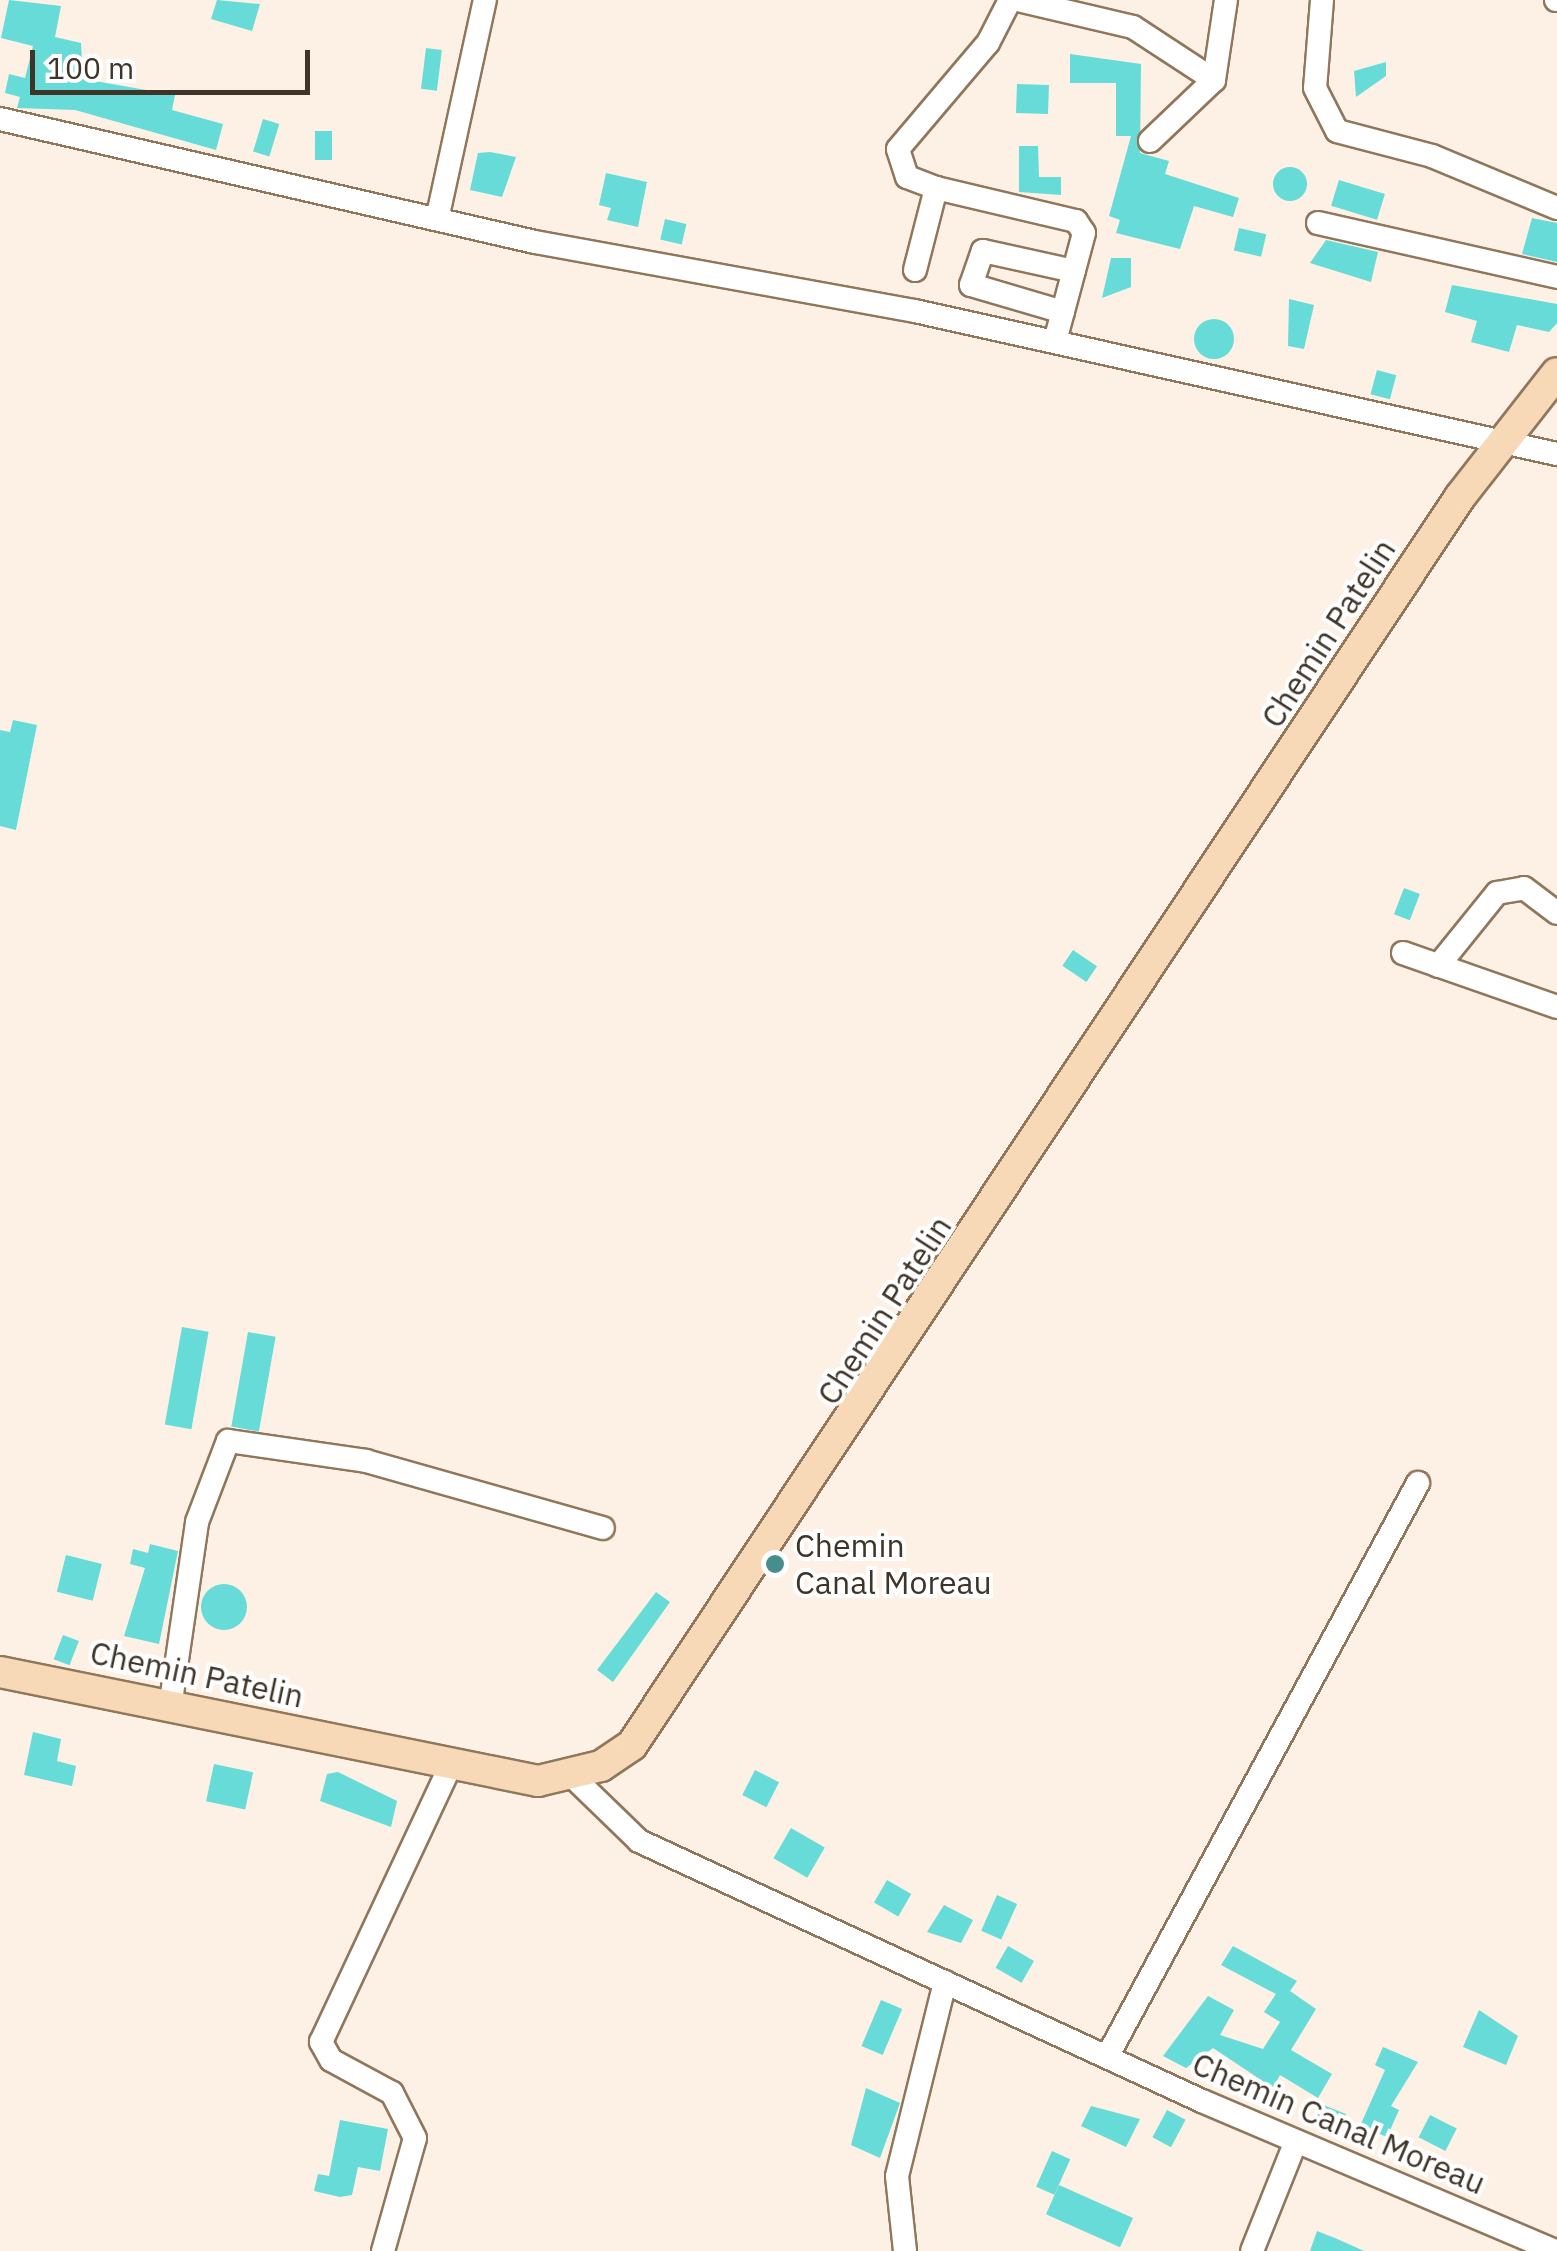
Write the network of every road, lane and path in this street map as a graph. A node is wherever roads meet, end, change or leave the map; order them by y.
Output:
1 (485, 0) edge
2 (1010, 0) edge
3 (1018, 0) edge
4 (1226, 0) edge
5 (1322, 0) edge
6 (1214, 80) junction
7 (0, 119) edge
8 (1150, 140) dead end
9 (936, 188) junction
10 (1557, 208) edge
11 (438, 215) junction
12 (1318, 223) dead end
13 (915, 270) dead end
14 (1074, 271) junction
15 (1557, 277) edge
16 (1063, 312) junction
17 (1055, 340) junction
18 (1557, 373) edge
19 (1504, 436) junction
20 (1557, 454) edge
21 (1557, 913) edge
22 (1403, 953) dead end
23 (1438, 966) junction
24 (1557, 1008) edge
25 (1418, 1482) dead end
26 (603, 1528) dead end
27 (0, 1672) edge
28 (171, 1702) junction
29 (450, 1766) junction
30 (572, 1776) junction
31 (945, 1982) junction
32 (1107, 2057) junction
33 (1296, 2141) junction
34 (383, 2251) edge
35 (905, 2251) edge
36 (1252, 2251) edge
37 (1555, 2251) edge

1 - 11 street
2 - 9 street
3 - 6 street
4 - 6 street
5 - 10 street
6 - 8 street
7 - 11 street
9 - 13 street
9 - 14 street
11 - 17 street
12 - 15 street
14 - 16 street
14 - 16 street
16 - 17 street
17 - 19 street
18 - 19 main road, Chemin Patelin
19 - 20 street
19 - 30 main road, Chemin Patelin
21 - 23 street
22 - 23 street
23 - 24 street
25 - 32 street
26 - 28 street
27 - 28 main road, Chemin Patelin
28 - 29 main road, Chemin Patelin
29 - 30 main road, Chemin Patelin
29 - 34 street
30 - 31 street, Chemin Canal Moreau
31 - 32 street, Chemin Canal Moreau
31 - 35 street
32 - 33 street, Chemin Canal Moreau
33 - 36 street
33 - 37 street, Chemin Canal Moreau

